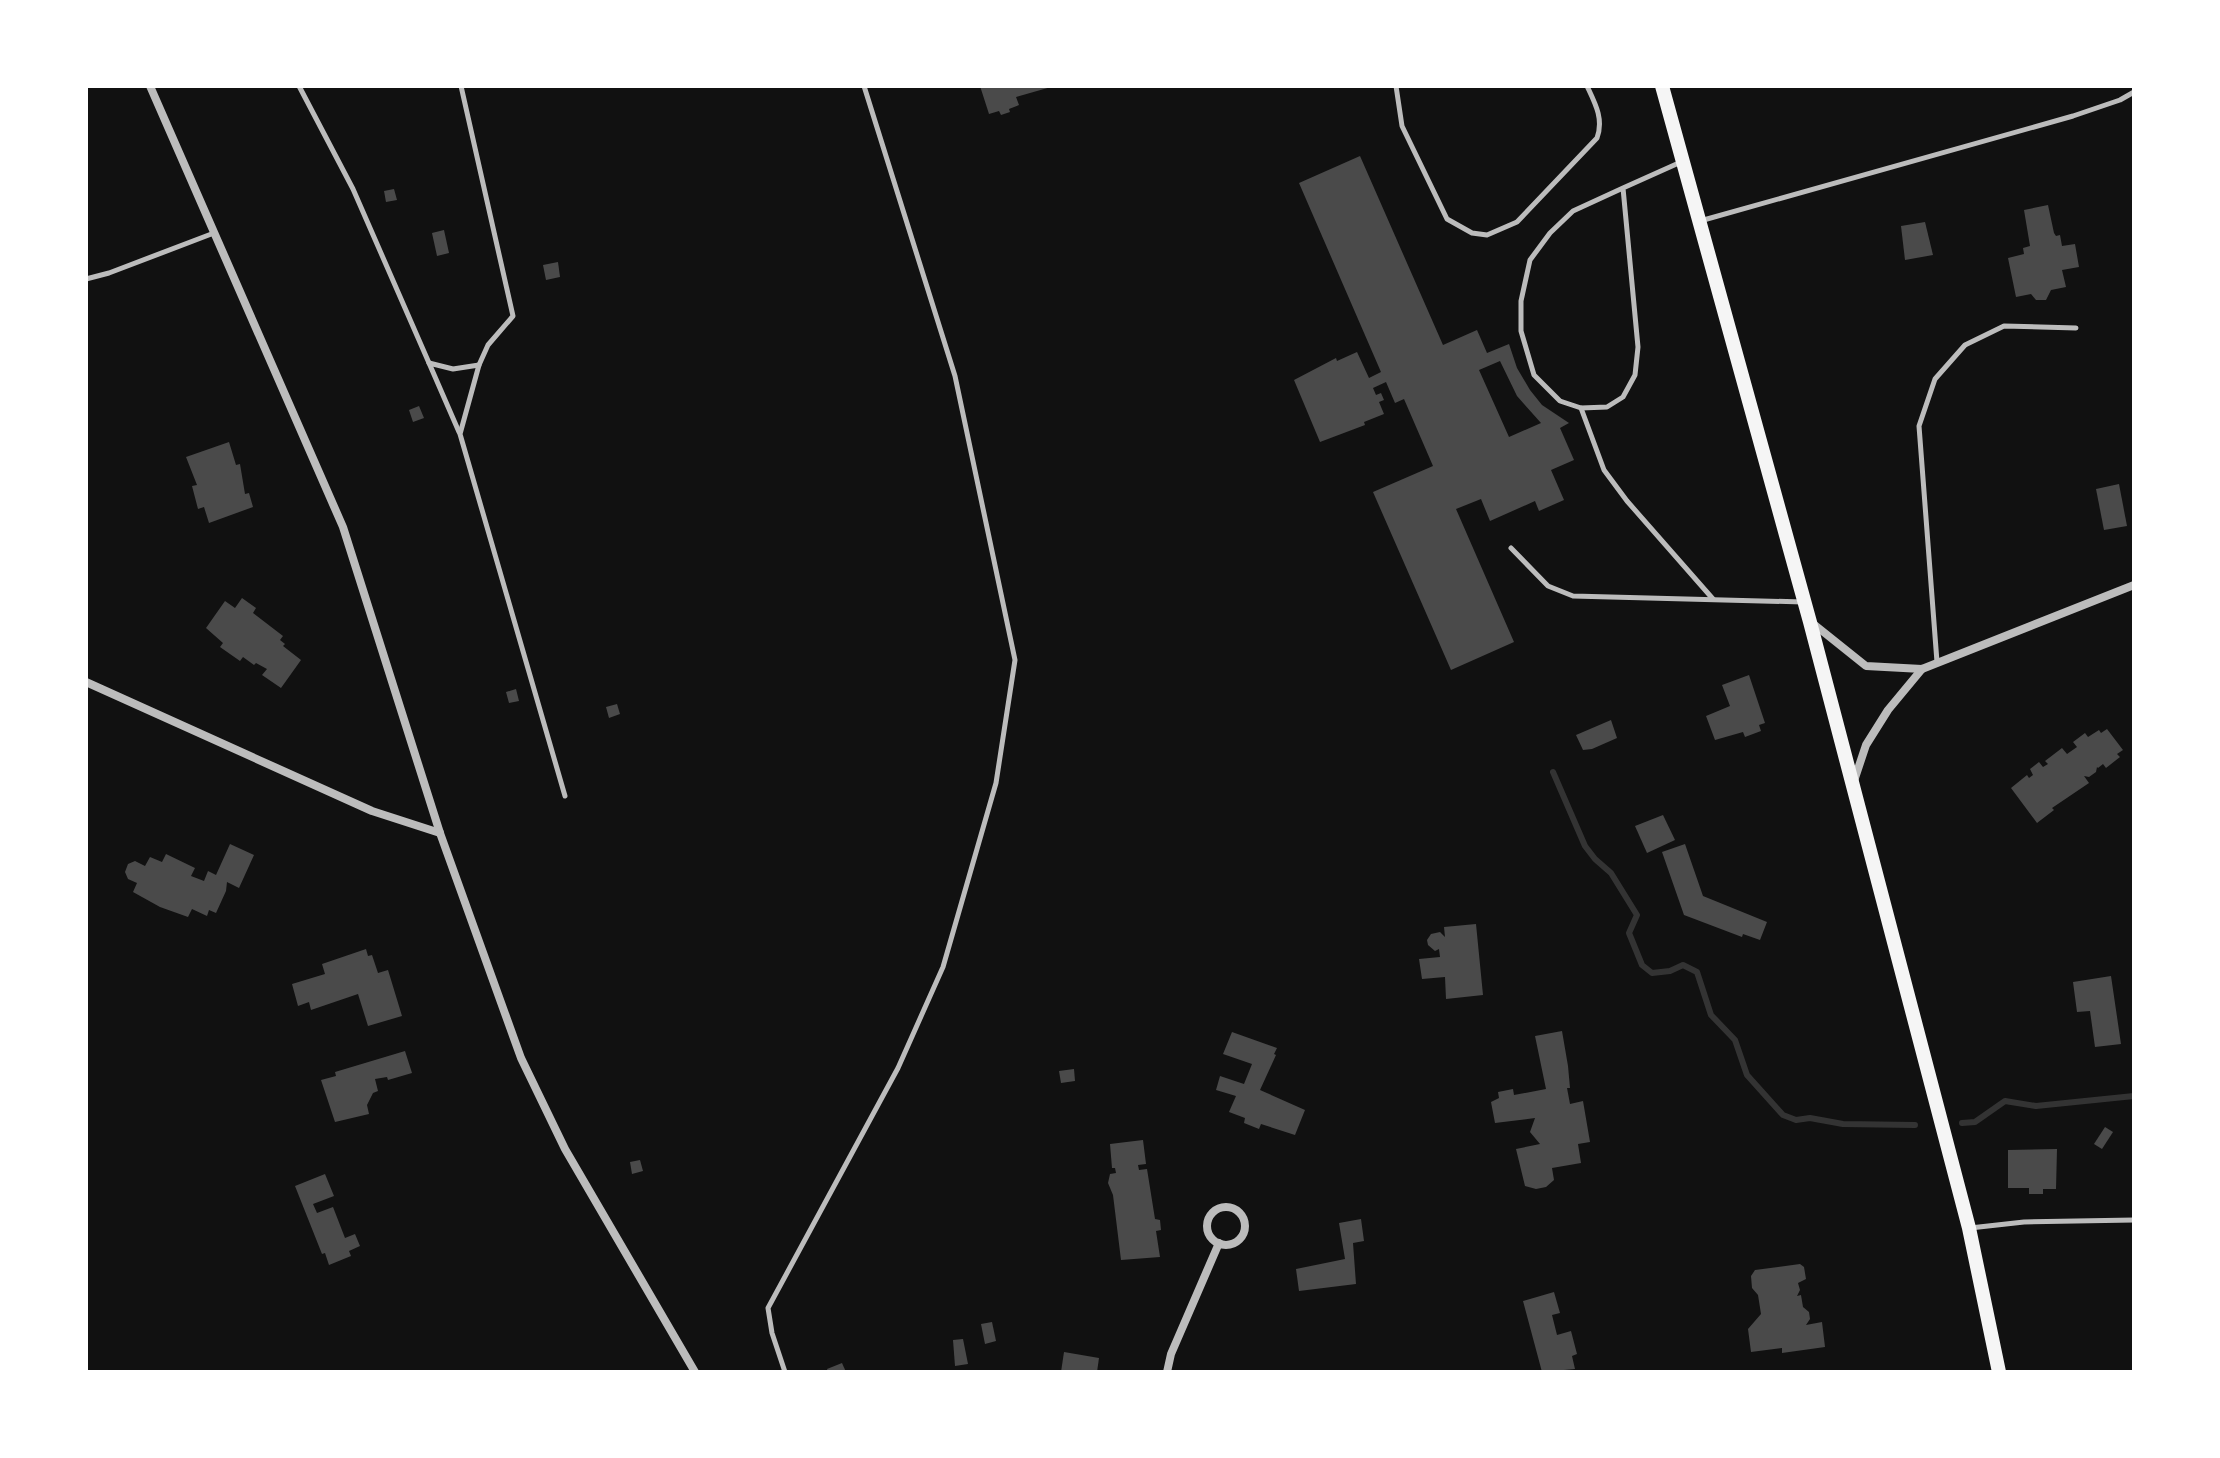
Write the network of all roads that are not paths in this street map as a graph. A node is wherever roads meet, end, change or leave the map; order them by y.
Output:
1 (150, 86) edge
2 (299, 86) edge
3 (461, 86) edge
4 (864, 86) edge
5 (1396, 86) edge
6 (1587, 86) edge
7 (1662, 86) edge
8 (2134, 92) edge
9 (1682, 162) junction
10 (1623, 188) junction
11 (1699, 221) junction
12 (214, 233) junction
13 (86, 279) edge
14 (2076, 328) dead end
15 (429, 363) junction
16 (479, 365) junction
17 (1581, 408) junction
18 (460, 434) junction
19 (1511, 548) dead end
20 (2134, 585) edge
21 (1714, 600) junction
22 (1804, 602) junction
23 (1810, 622) junction
24 (1937, 662) junction
25 (1922, 669) junction
26 (86, 682) edge
27 (1853, 785) junction
28 (565, 796) dead end
29 (440, 833) junction
30 (2134, 1220) edge
31 (1969, 1228) junction
32 (1219, 1243) junction
33 (695, 1372) edge
34 (785, 1372) edge
35 (1167, 1372) edge
36 (1999, 1372) edge

1 - 12 street
2 - 15 lane
3 - 16 lane
4 - 34 lane
5 - 6 lane
7 - 9 main road
8 - 11 lane
9 - 10 lane
9 - 11 main road
10 - 17 lane
10 - 17 lane
11 - 22 main road
12 - 13 lane
12 - 29 street
14 - 24 lane
15 - 16 lane
15 - 18 lane
16 - 18 lane
17 - 21 lane
18 - 28 lane
19 - 21 lane
20 - 24 street
21 - 22 lane
22 - 23 main road
23 - 25 street
23 - 27 main road
24 - 25 street
25 - 27 street
26 - 29 street
27 - 31 main road
29 - 33 street
30 - 31 lane
31 - 36 main road
32 - 32 street
32 - 35 street

